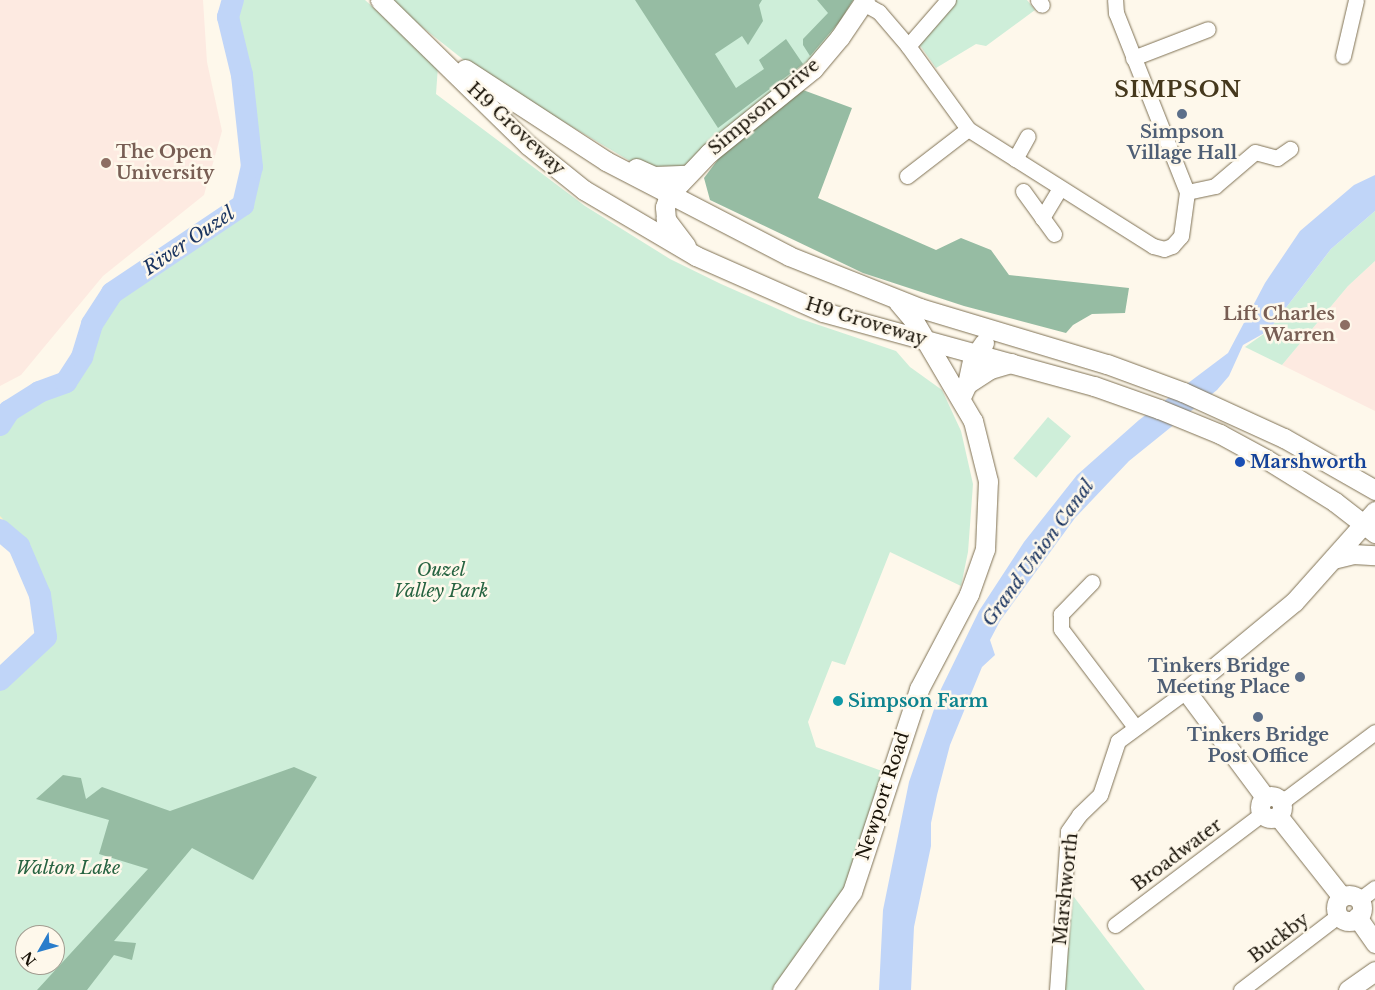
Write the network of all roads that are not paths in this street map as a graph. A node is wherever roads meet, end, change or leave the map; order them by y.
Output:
1 (380, 0) edge
2 (948, 0) edge
3 (1115, 0) edge
4 (1356, 0) edge
5 (864, 2) edge
6 (407, 24) junction
7 (1208, 29) dead end
8 (908, 46) junction
9 (1343, 56) dead end
10 (1133, 58) junction
11 (545, 124) junction
12 (968, 129) junction
13 (1028, 136) dead end
14 (1290, 149) dead end
15 (1014, 159) junction
16 (693, 170) junction
17 (907, 176) dead end
18 (1060, 188) junction
19 (1023, 192) dead end
20 (1187, 192) junction
21 (673, 204) junction
22 (1042, 218) junction
23 (632, 220) junction
24 (1054, 234) dead end
25 (696, 256) junction
26 (896, 300) junction
27 (998, 330) junction
28 (925, 340) junction
29 (976, 352) junction
30 (1011, 363) junction
31 (964, 391) junction
32 (1355, 478) junction
33 (1375, 490) edge
34 (1370, 520) edge
35 (1375, 555) edge
36 (1333, 559) junction
37 (1092, 582) dead end
38 (1186, 690) junction
39 (1135, 727) junction
40 (1375, 732) edge
41 (1271, 806) junction
42 (1375, 888) edge
43 (1353, 905) junction
44 (1339, 916) joint
45 (1116, 925) dead end
46 (1375, 943) edge
47 (1375, 972) edge
48 (785, 989) edge
49 (1057, 990) edge
50 (1241, 990) edge
51 (1348, 990) edge

1 - 6 street, H9 Groveway
2 - 8 street
3 - 10 street
4 - 9 street
5 - 8 street
5 - 16 street, Simpson Drive
6 - 11 street, H9 Groveway
6 - 23 street, H9 Groveway
7 - 10 street
8 - 12 street
10 - 20 street
11 - 16 street
11 - 21 street, H9 Groveway
12 - 15 street
12 - 17 street
13 - 15 street
14 - 20 street
15 - 18 street
16 - 21 street, Simpson Drive
18 - 20 street
18 - 22 street
19 - 22 street
21 - 23 street
21 - 25 street
21 - 26 street, H9 Groveway
22 - 24 street
23 - 25 street, H9 Groveway
25 - 28 street, H9 Groveway
26 - 27 street, H9 Groveway
26 - 28 street, Newport Road
27 - 29 street
27 - 32 street, H9 Groveway
28 - 29 street, H9 Groveway
28 - 31 street, Newport Road
29 - 30 street, H9 Groveway
29 - 31 street
30 - 31 street
30 - 34 street, H9 Groveway
31 - 48 street, Newport Road
32 - 33 street, H9 Groveway
32 - 34 street
34 - 36 street, Marshworth
35 - 36 street
36 - 38 street, Marshworth
37 - 39 street
38 - 39 street, Marshworth
38 - 41 street
39 - 49 street, Marshworth
40 - 41 street, Broadwater
41 - 43 street
41 - 45 street, Broadwater
42 - 43 street
43 - 44 street
43 - 46 street
44 - 50 street, Buckby
47 - 51 street

